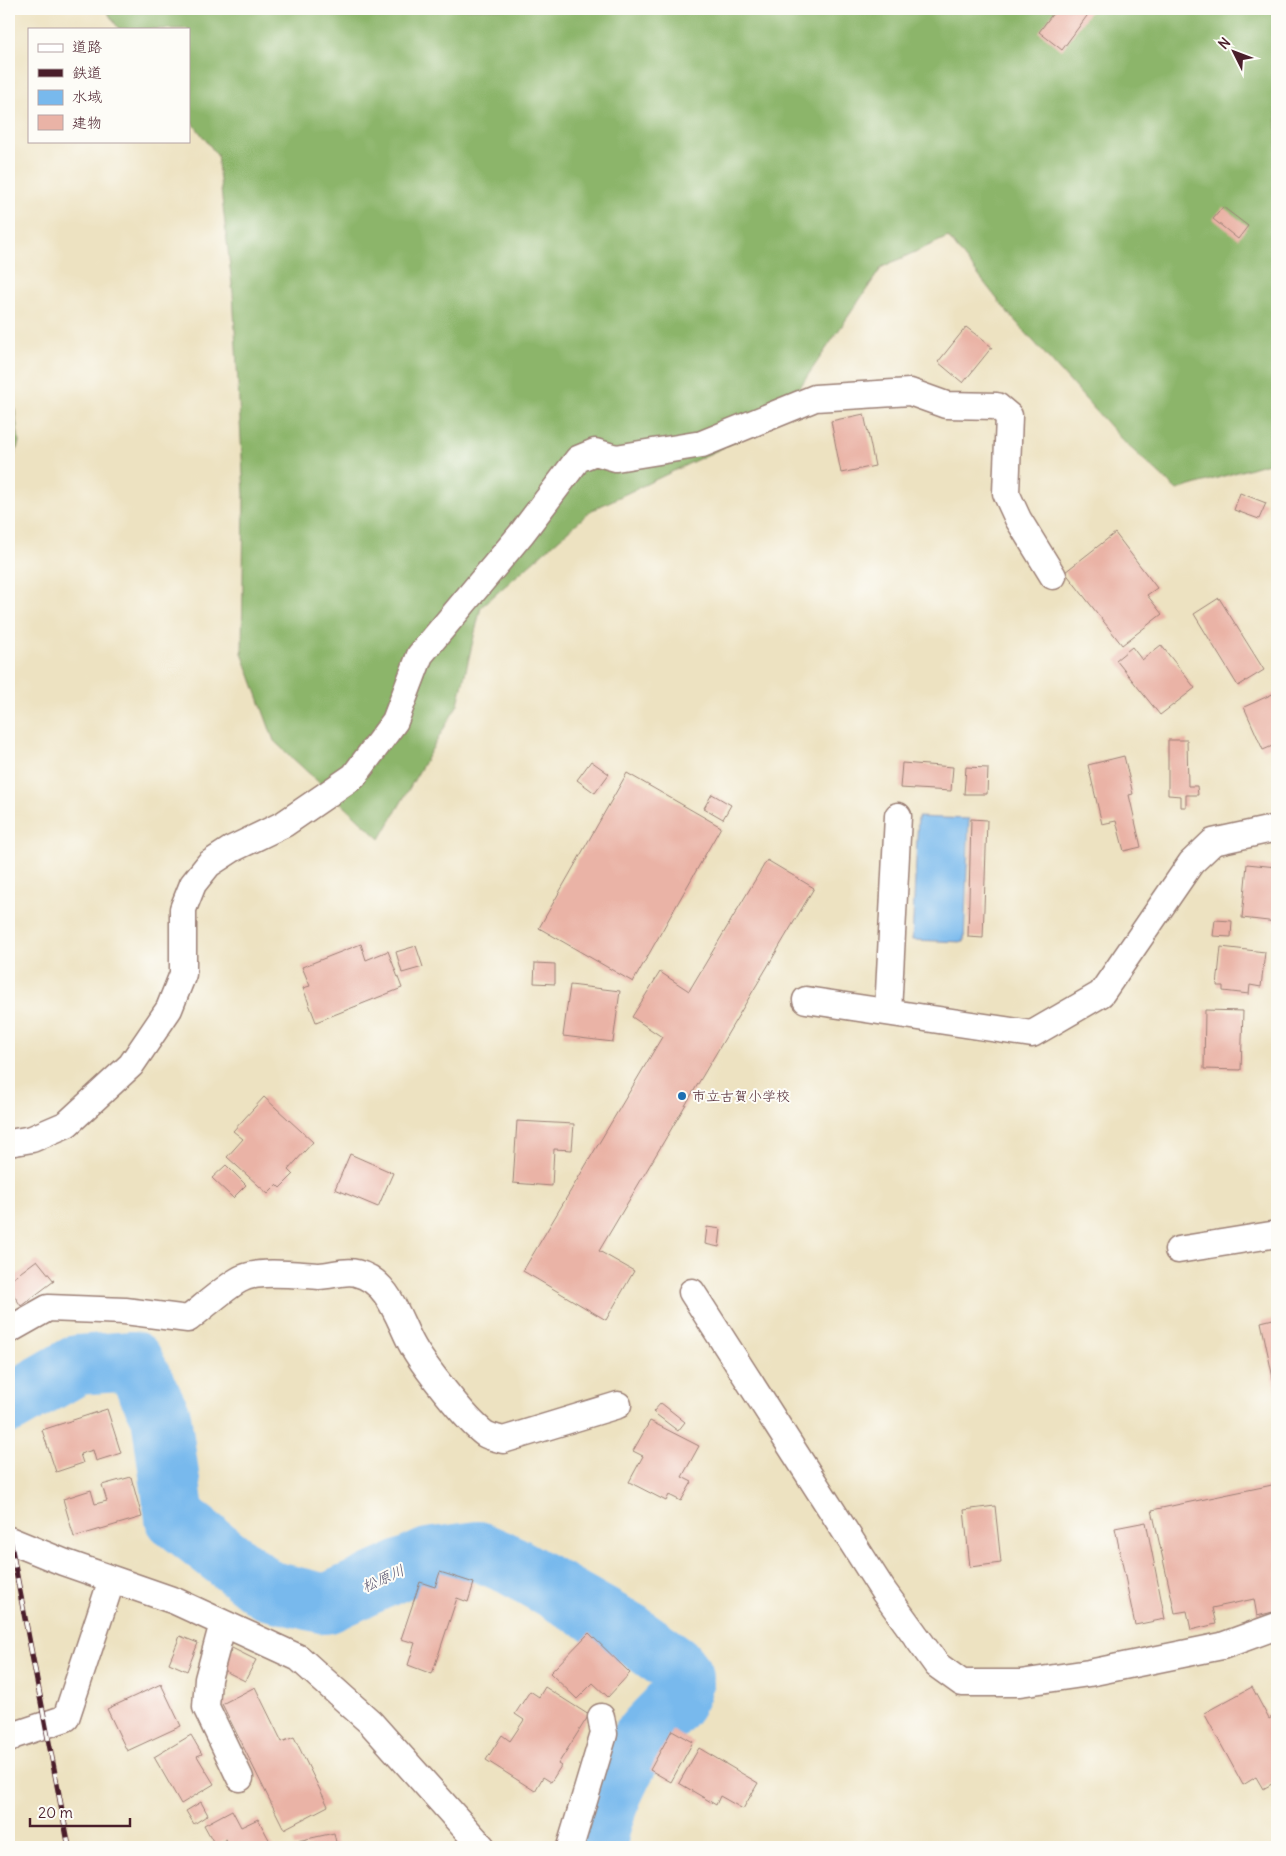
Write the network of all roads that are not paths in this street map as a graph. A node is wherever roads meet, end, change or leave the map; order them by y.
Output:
1 (1053, 576) dead end
2 (898, 816) dead end
3 (1277, 828) edge
4 (806, 1000) dead end
5 (888, 1012) junction
6 (9, 1143) edge
7 (1277, 1234) edge
8 (1178, 1250) dead end
9 (692, 1292) dead end
10 (9, 1330) edge
11 (618, 1405) dead end
12 (9, 1540) edge
13 (112, 1579) junction
14 (223, 1623) junction
15 (1277, 1626) edge
16 (601, 1718) dead end
17 (9, 1740) edge
18 (240, 1778) dead end
19 (482, 1847) edge
20 (570, 1847) edge

1 - 6 street
2 - 5 street
3 - 5 street
4 - 5 street
7 - 8 street
9 - 15 street
10 - 11 street
12 - 13 street
13 - 14 street
13 - 17 street
14 - 18 street
14 - 19 street
16 - 20 street

